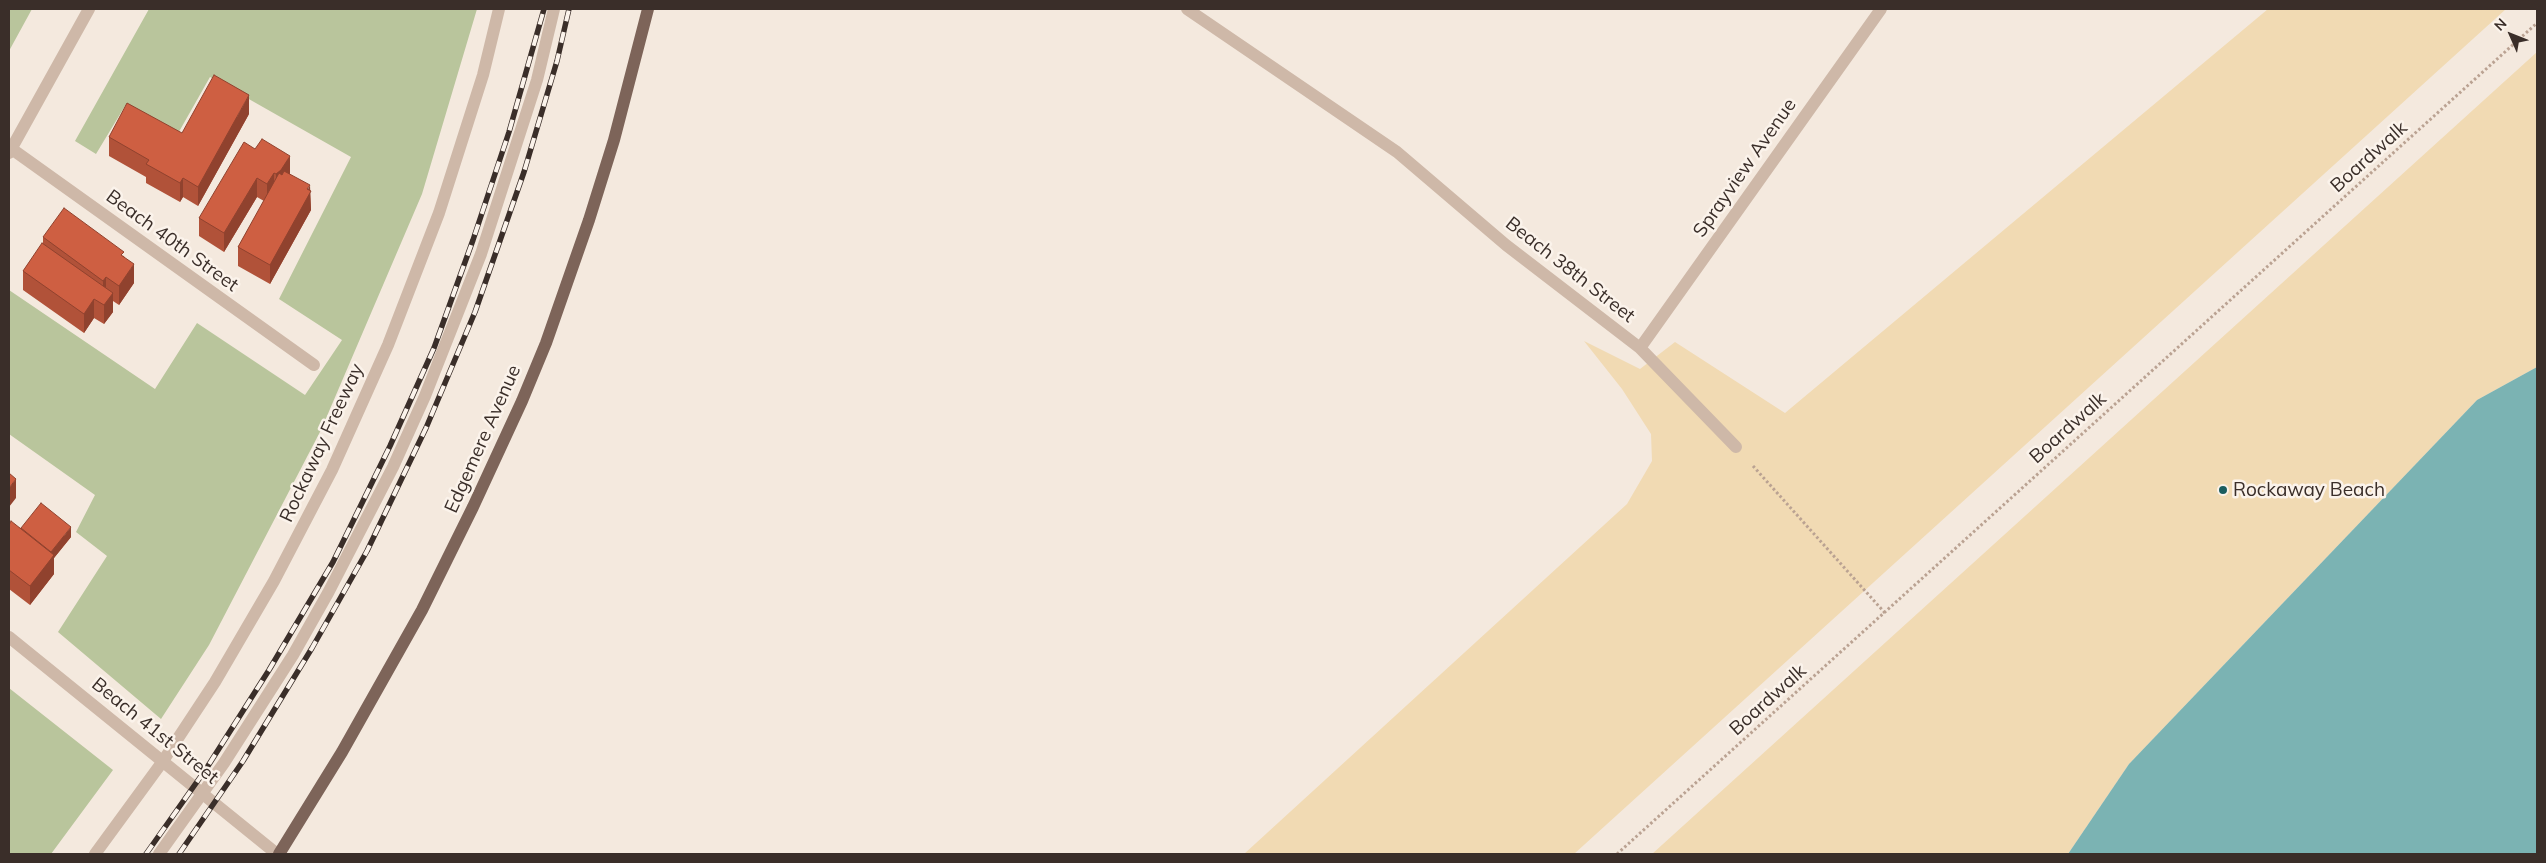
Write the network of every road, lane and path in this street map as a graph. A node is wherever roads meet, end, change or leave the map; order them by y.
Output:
1 (89, 9) edge
2 (499, 9) edge
3 (554, 9) edge
4 (648, 9) edge
5 (1187, 9) edge
6 (1882, 9) edge
7 (2537, 23) edge
8 (10, 149) edge
9 (1640, 348) junction
10 (314, 365) dead end
11 (1736, 447) joint
12 (1885, 613) junction
13 (9, 636) edge
14 (163, 761) junction
15 (202, 794) junction
16 (95, 854) edge
17 (160, 854) edge
18 (278, 854) edge
19 (1617, 854) edge

1 - 8 street
2 - 14 street, Rockaway Freeway
3 - 15 street
4 - 18 main road, Edgemere Avenue
5 - 9 street, Beach 38th Street
6 - 9 street, Sprayview Avenue
7 - 12 path, Boardwalk
8 - 10 street, Beach 40th Street
9 - 11 street, Beach 38th Street
11 - 12 path
12 - 19 path, Boardwalk
13 - 14 street, Beach 41st Street
14 - 15 street, Beach 41st Street
14 - 16 street, Rockaway Freeway
15 - 17 street
15 - 18 street, Beach 41st Street

